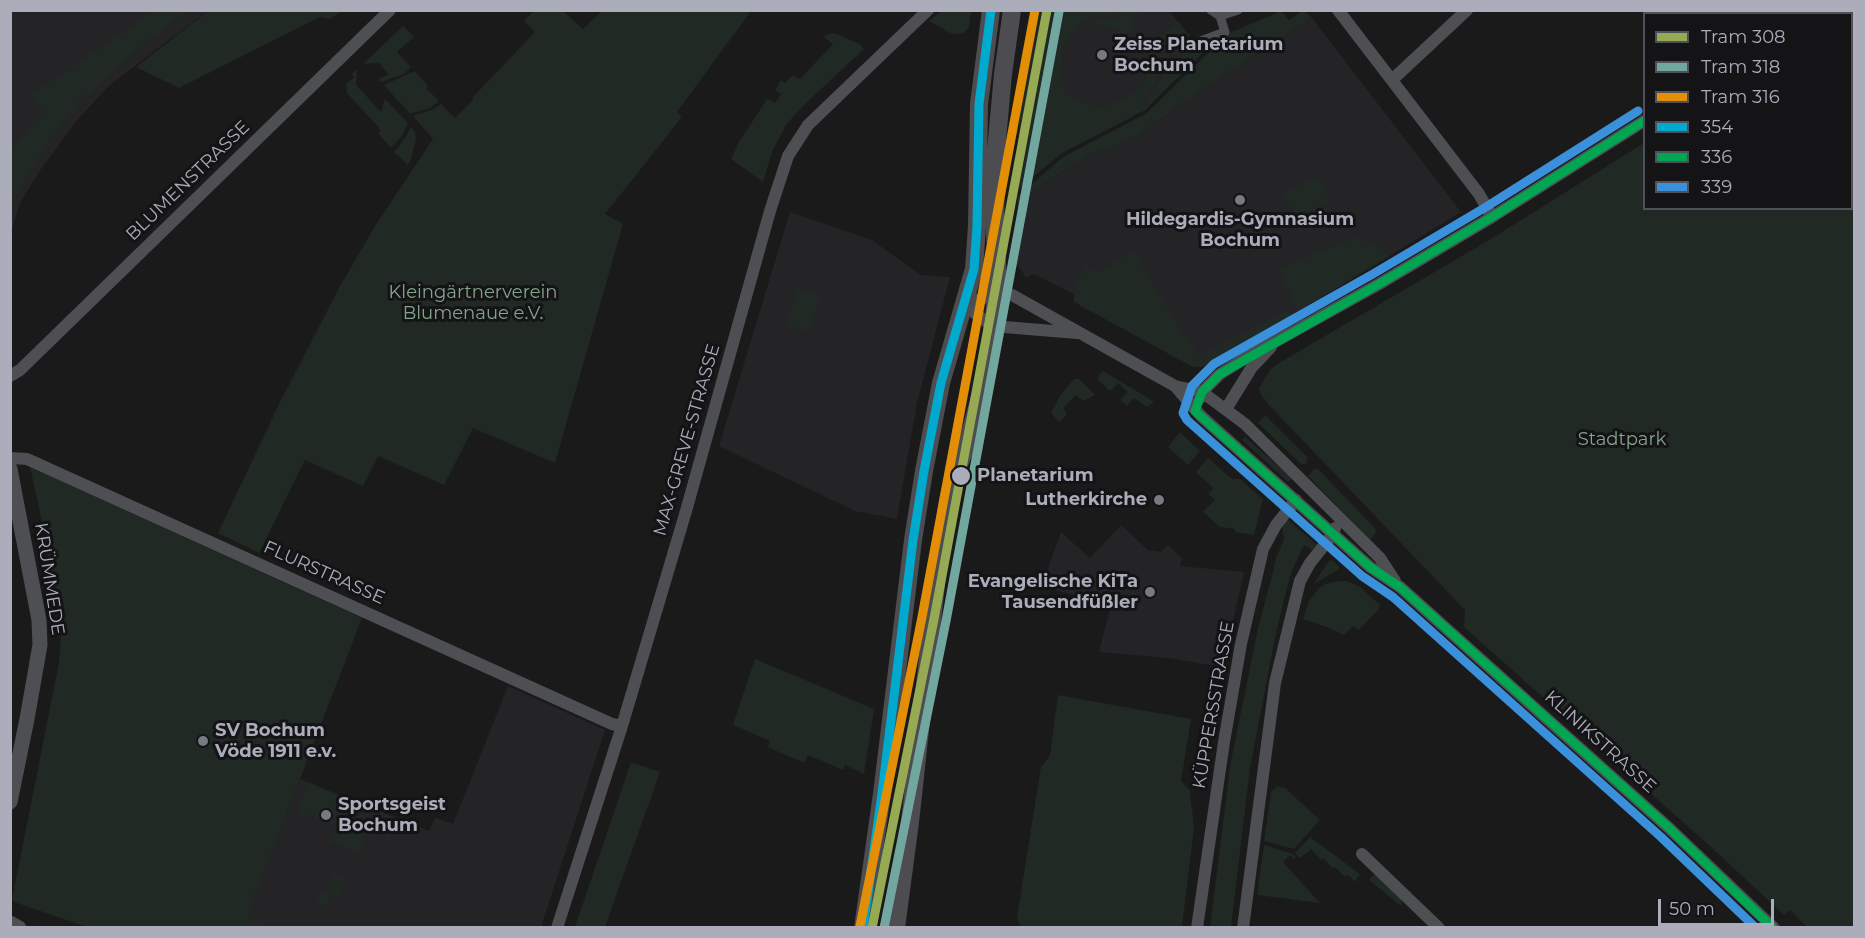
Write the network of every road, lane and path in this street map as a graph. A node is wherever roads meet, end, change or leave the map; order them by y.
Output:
1 (390, 10) edge
2 (928, 10) edge
3 (991, 10) edge
4 (1012, 10) edge
5 (1238, 10) edge
6 (1338, 10) edge
7 (1467, 10) edge
8 (1216, 13) edge
9 (1195, 43) dead end
10 (1392, 80) junction
11 (1643, 122) edge
12 (1492, 217) junction
13 (997, 293) junction
14 (964, 305) junction
15 (992, 326) junction
16 (1081, 333) junction
17 (1273, 344) junction
18 (10, 376) edge
19 (1175, 386) junction
20 (1202, 392) junction
21 (1226, 409) junction
22 (1198, 413) junction
23 (10, 458) edge
24 (10, 469) edge
25 (1316, 495) junction
26 (1296, 500) junction
27 (1337, 516) junction
28 (1333, 534) junction
29 (1400, 587) junction
30 (622, 726) junction
31 (10, 802) edge
32 (878, 820) junction
33 (910, 822) junction
34 (1362, 855) dead end
35 (10, 923) edge
36 (19, 927) edge
37 (557, 927) edge
38 (863, 927) edge
39 (896, 927) edge
40 (1197, 927) edge
41 (1243, 927) edge
42 (1439, 927) edge
43 (1774, 927) edge

1 - 18 street, BLUMENSTRASSE
2 - 30 street, MAX-GREVE-STRASSE
3 - 14 main road
4 - 13 main road
5 - 8 street
6 - 10 street
7 - 10 street
8 - 9 street
10 - 12 street
11 - 12 street
12 - 17 street
13 - 14 street
13 - 15 main road
13 - 16 street, KLINIKSTRASSE
14 - 15 street
14 - 32 main road
15 - 16 street, KLINIKSTRASSE
15 - 33 main road
16 - 19 street, KLINIKSTRASSE
17 - 20 street
17 - 21 street
19 - 20 street, KLINIKSTRASSE
19 - 22 street, KLINIKSTRASSE
20 - 21 street, KLINIKSTRASSE
20 - 22 street
21 - 22 street
21 - 25 street, KLINIKSTRASSE
22 - 26 street, KLINIKSTRASSE
23 - 30 street, FLURSTRASSE
24 - 31 street, KRÜMMEDE
25 - 26 street
25 - 27 street, KLINIKSTRASSE
26 - 28 street, KLINIKSTRASSE
26 - 40 street, KÜPPERSSTRASSE
27 - 28 street
27 - 29 street, KLINIKSTRASSE
28 - 29 street, KLINIKSTRASSE
28 - 41 street
29 - 43 street, KLINIKSTRASSE
30 - 37 street, MAX-GREVE-STRASSE
32 - 33 main road
32 - 38 main road
33 - 39 main road
34 - 42 street
35 - 36 street

